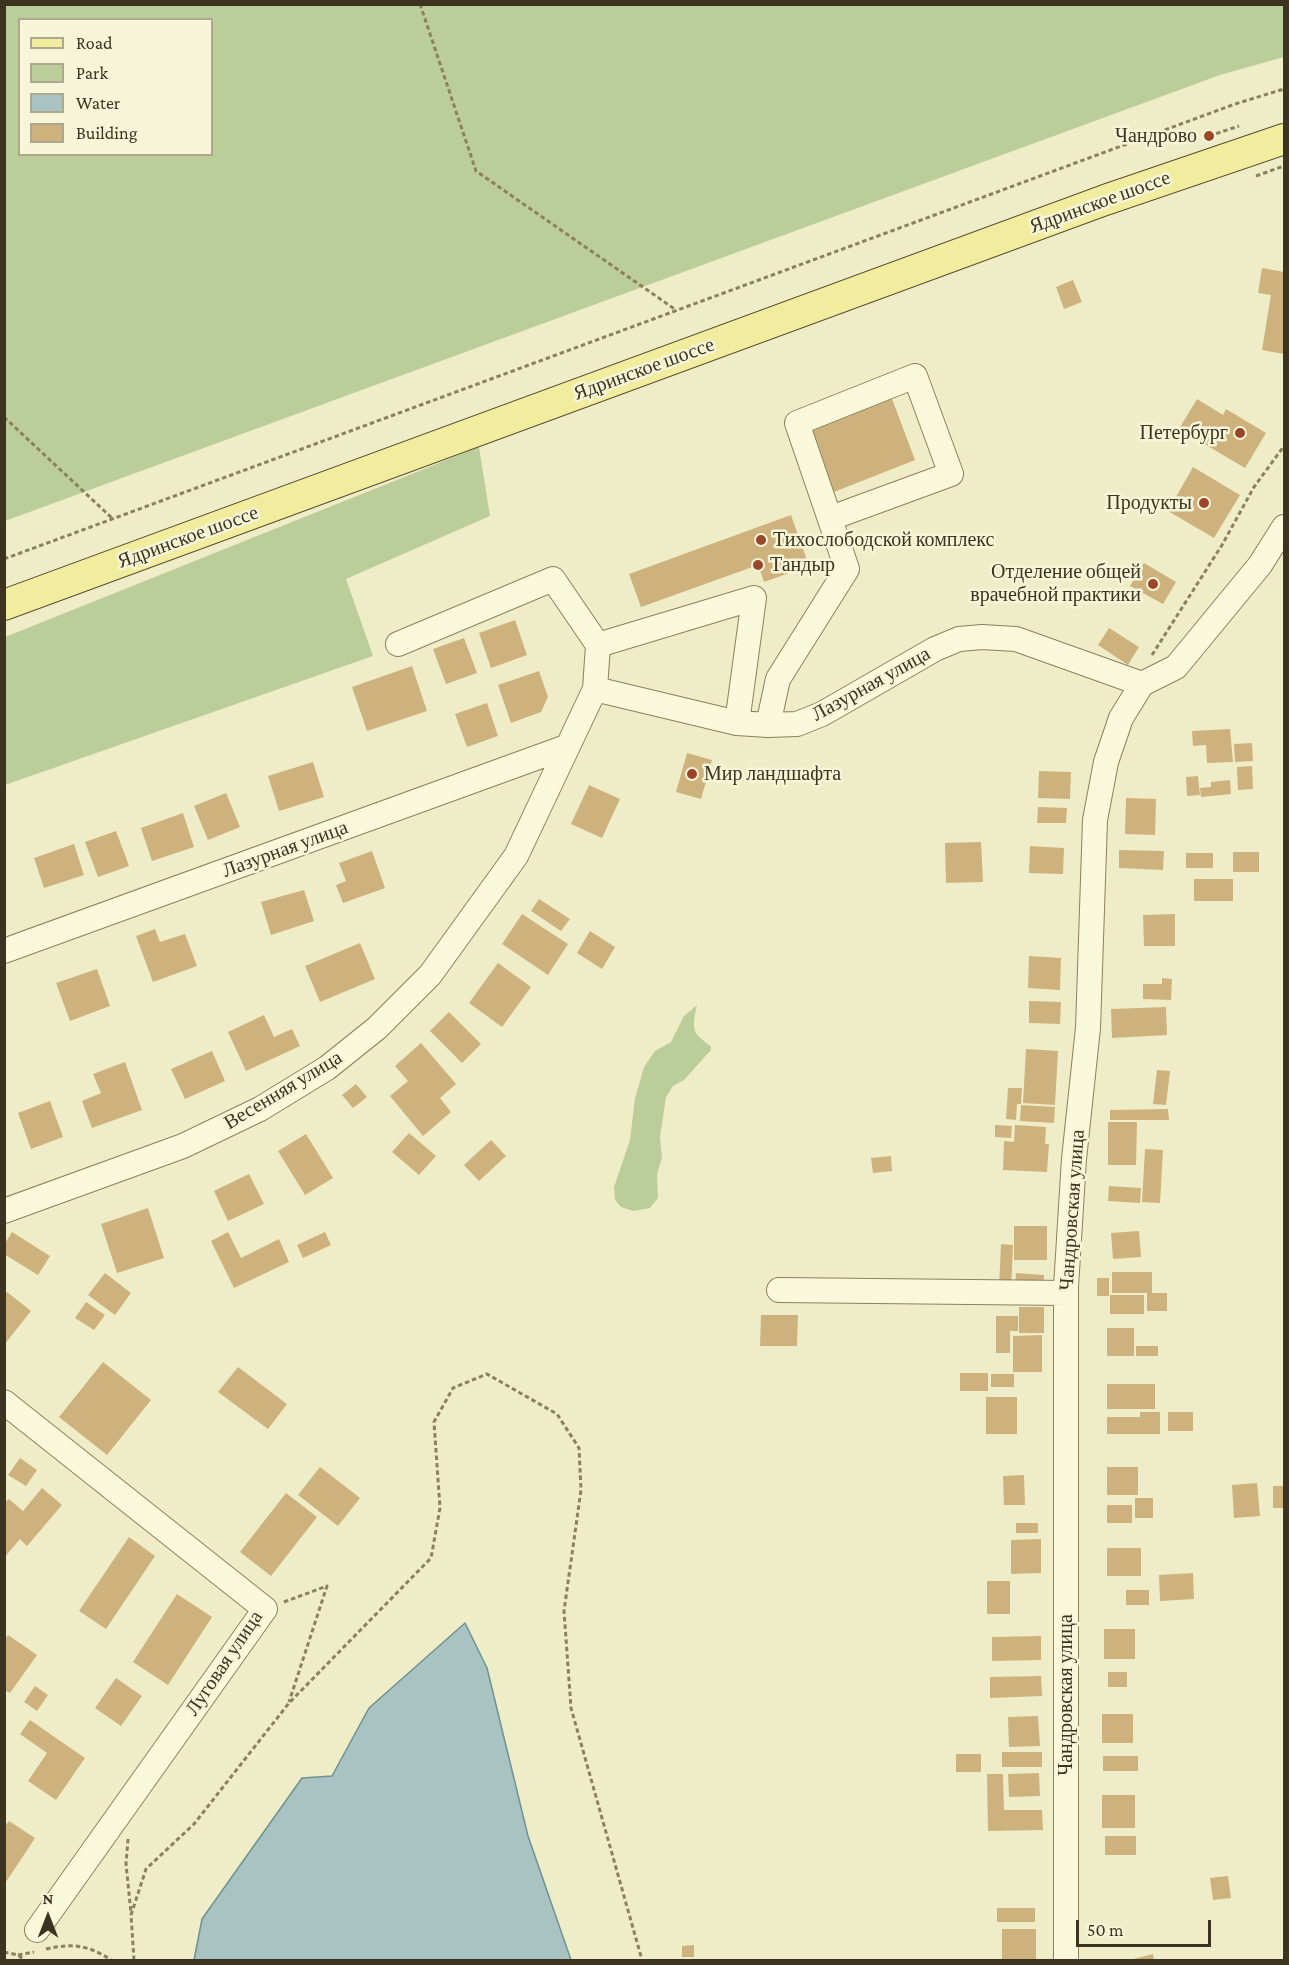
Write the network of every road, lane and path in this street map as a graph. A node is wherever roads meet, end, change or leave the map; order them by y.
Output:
1 (420, 4) edge
2 (1284, 89) edge
3 (1239, 126) dead end
4 (1209, 136) dead end
5 (1284, 139) edge
6 (1284, 166) edge
7 (1256, 176) dead end
8 (676, 310) junction
9 (4, 417) edge
10 (1284, 446) edge
11 (831, 518) junction
12 (113, 519) junction
13 (1284, 526) edge
14 (4, 559) edge
15 (4, 605) edge
16 (398, 644) dead end
17 (598, 645) junction
18 (1142, 684) junction
19 (595, 689) junction
20 (737, 723) junction
21 (768, 725) junction
22 (566, 747) junction
23 (4, 951) edge
24 (4, 1211) edge
25 (779, 1290) dead end
26 (1066, 1293) junction
27 (8, 1414) edge
28 (266, 1609) junction
29 (289, 1703) junction
30 (131, 1797) junction
31 (131, 1915) junction
32 (37, 1930) dead end
33 (4, 1952) edge
34 (18, 1955) junction
35 (24, 1960) edge
36 (111, 1960) edge
37 (134, 1960) edge
38 (642, 1960) edge
39 (1066, 1960) edge

1 - 8 path
2 - 8 path
3 - 4 path
5 - 15 main road, Ядринское шоссе
6 - 7 path
8 - 12 path
9 - 12 path
10 - 18 path
11 - 11 street
11 - 21 street
12 - 14 path
13 - 18 street
16 - 17 street
17 - 19 street
17 - 20 street
18 - 21 street, Лазурная улица
18 - 26 street, Чандровская улица
19 - 20 street, Лазурная улица
19 - 22 street, Весенняя улица
20 - 21 street, Лазурная улица
22 - 23 street, Лазурная улица
22 - 24 street, Весенняя улица
25 - 26 street
26 - 39 street, Чандровская улица
27 - 28 street, Луговая улица
28 - 29 path
28 - 30 street, Луговая улица
29 - 31 path
29 - 38 path
30 - 31 path
30 - 32 street, Луговая улица
31 - 37 path
33 - 34 path
34 - 35 path
34 - 36 path

